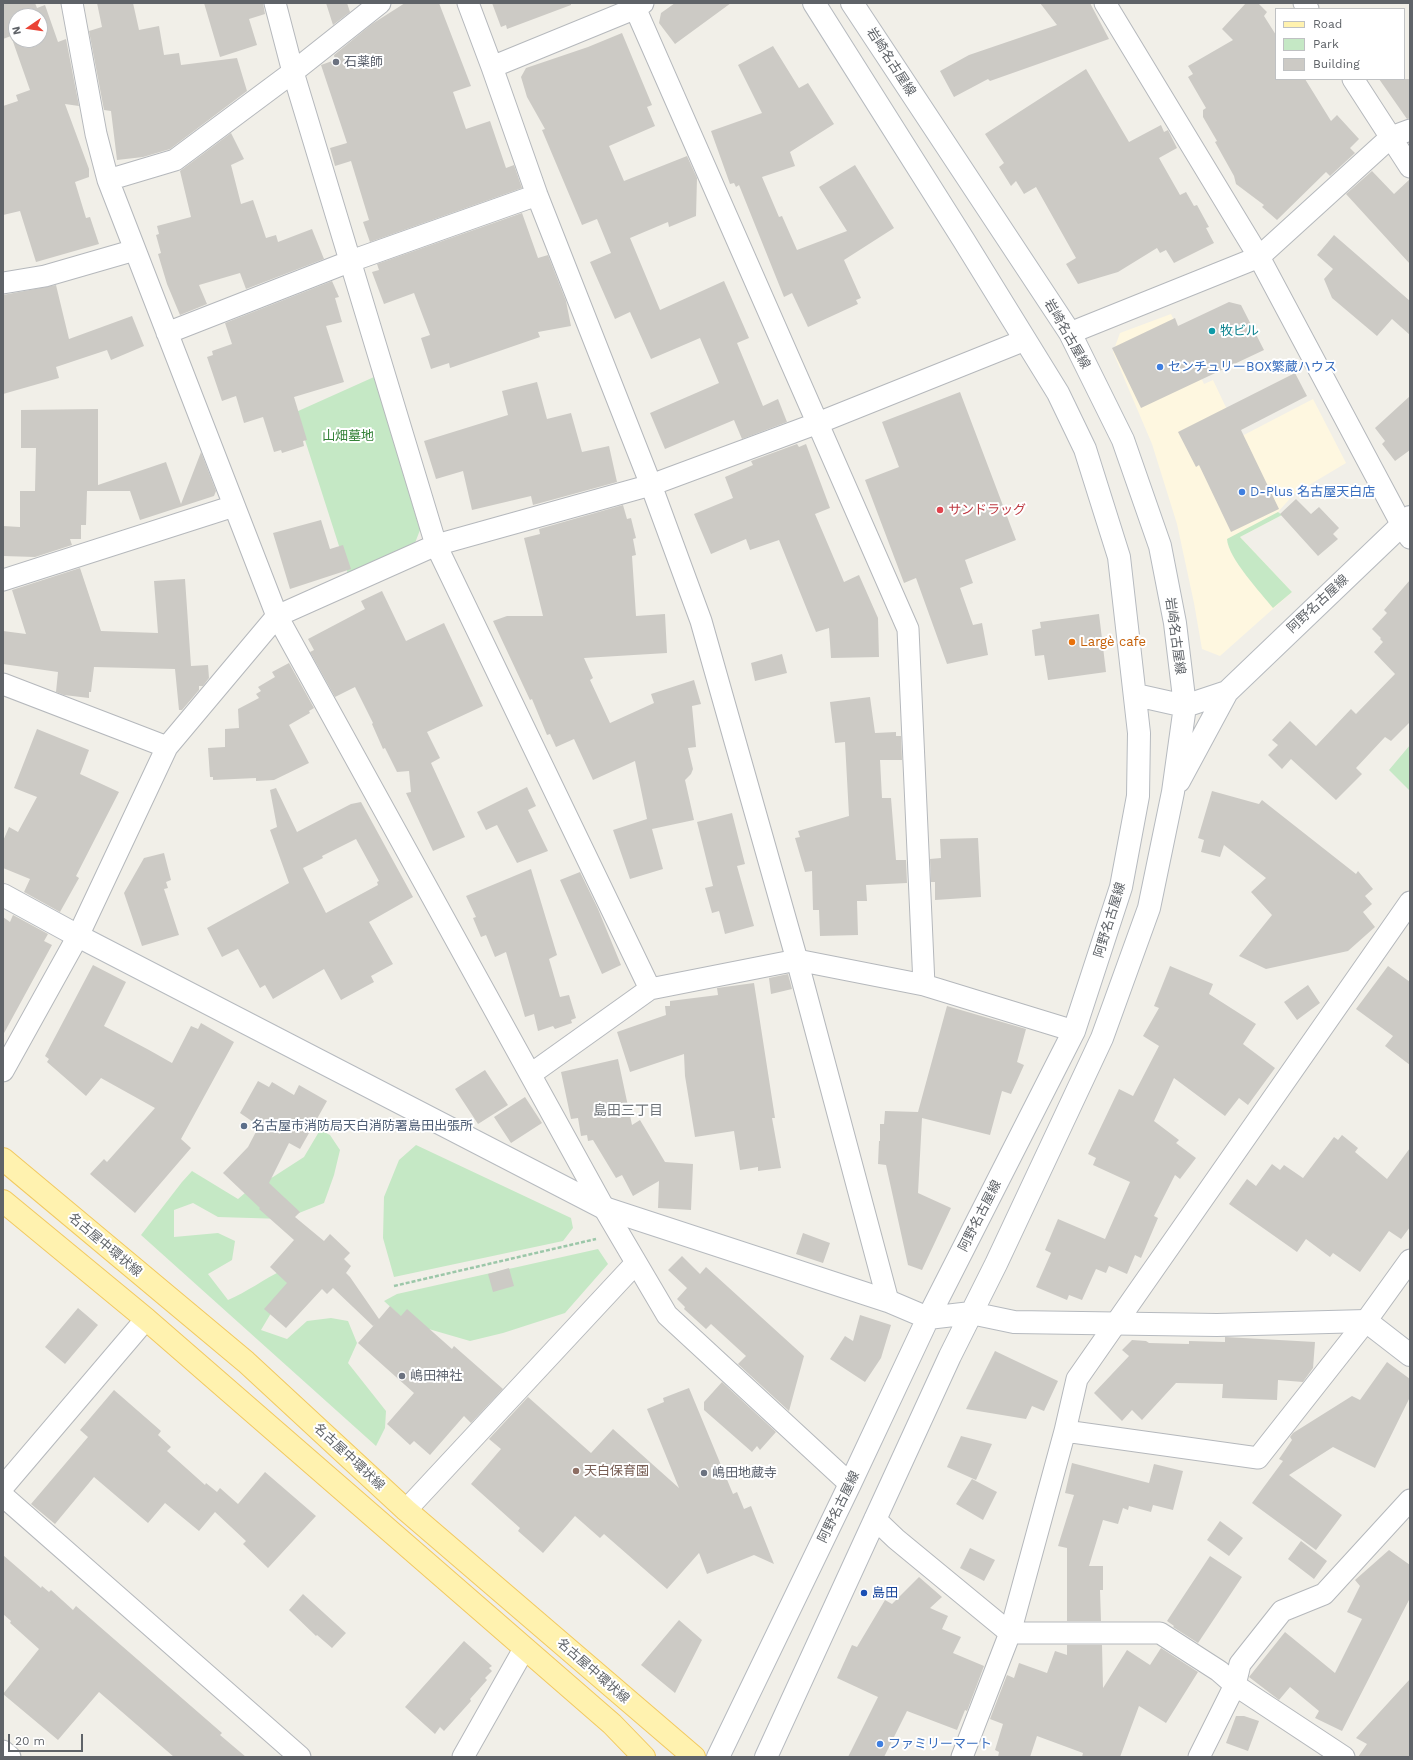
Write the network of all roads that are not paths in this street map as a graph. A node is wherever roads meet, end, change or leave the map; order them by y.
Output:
1 (72, 3) edge
2 (275, 3) edge
3 (380, 3) edge
4 (468, 3) edge
5 (814, 3) edge
6 (852, 3) edge
7 (1104, 3) edge
8 (637, 5) edge
9 (492, 67) junction
10 (293, 72) junction
11 (1354, 80) edge
12 (1410, 130) edge
13 (1391, 137) junction
14 (1410, 167) edge
15 (108, 180) junction
16 (537, 195) junction
17 (134, 250) junction
18 (1259, 257) junction
19 (351, 261) junction
20 (3, 283) edge
21 (167, 333) junction
22 (1070, 333) junction
23 (1025, 340) junction
24 (818, 423) junction
25 (651, 485) junction
26 (234, 506) junction
27 (1407, 527) edge
28 (436, 545) junction
29 (3, 580) edge
30 (277, 616) junction
31 (3, 684) edge
32 (1227, 692) junction
33 (1136, 695) junction
34 (1184, 706) junction
35 (167, 747) junction
36 (1173, 792) junction
37 (3, 895) edge
38 (1410, 902) edge
39 (78, 936) junction
40 (797, 960) junction
41 (924, 985) junction
42 (650, 990) junction
43 (1074, 1030) junction
44 (3, 1071) edge
45 (531, 1074) junction
46 (3, 1159) edge
47 (3, 1201) edge
48 (604, 1208) junction
49 (1410, 1260) edge
50 (636, 1263) junction
51 (888, 1301) junction
52 (971, 1313) junction
53 (928, 1318) junction
54 (146, 1319) junction
55 (1366, 1321) junction
56 (1115, 1324) junction
57 (1410, 1355) edge
58 (1065, 1431) junction
59 (850, 1484) junction
60 (3, 1487) edge
61 (3, 1496) edge
62 (1410, 1500) edge
63 (406, 1510) junction
64 (875, 1519) junction
65 (1010, 1633) junction
66 (524, 1650) junction
67 (1235, 1685) junction
68 (3, 1751) edge
69 (10, 1757) edge
70 (300, 1757) edge
71 (463, 1757) edge
72 (644, 1757) edge
73 (694, 1757) edge
74 (718, 1757) edge
75 (766, 1757) edge
76 (962, 1757) edge
77 (1199, 1757) edge
78 (1344, 1757) edge

1 - 15 street
2 - 10 street
3 - 10 street
4 - 9 street
5 - 23 main road
6 - 22 main road, 岩崎名古屋線
7 - 18 street
8 - 9 street
8 - 24 street
9 - 16 street
10 - 15 street
10 - 19 street
11 - 13 street
12 - 13 street
13 - 14 street
13 - 18 street
15 - 17 street
16 - 19 street
16 - 25 street
17 - 20 street
17 - 21 street
18 - 22 street
18 - 27 street
19 - 21 street
19 - 28 street
21 - 26 street
22 - 34 main road, 岩崎名古屋線
23 - 24 street
23 - 33 main road
24 - 25 street
24 - 41 street
25 - 28 street
25 - 40 street
26 - 29 street
26 - 30 street
27 - 32 main road, 阿野名古屋線
28 - 30 street
28 - 42 street
30 - 35 street
30 - 45 street
31 - 35 street
32 - 34 main road, 阿野名古屋線
32 - 36 main road, 阿野名古屋線
33 - 34 main road
33 - 43 main road, 阿野名古屋線
34 - 36 main road, 阿野名古屋線
35 - 39 street
36 - 52 main road, 阿野名古屋線
37 - 39 main road
38 - 56 street
39 - 44 street
39 - 48 main road
40 - 41 street
40 - 42 street
40 - 51 street
41 - 43 street
42 - 45 street
43 - 53 main road, 阿野名古屋線
45 - 48 street
46 - 63 main road, 名古屋中環状線
47 - 54 main road
48 - 50 street
48 - 51 main road
49 - 55 street
50 - 59 street
50 - 63 street
51 - 53 main road
52 - 53 main road
52 - 56 main road
52 - 64 main road, 阿野名古屋線
53 - 59 main road, 阿野名古屋線
54 - 60 street
54 - 66 main road
55 - 56 main road
55 - 57 main road
55 - 58 street
56 - 58 street
58 - 65 street
59 - 74 main road, 阿野名古屋線
61 - 70 street
62 - 67 street
63 - 73 main road, 名古屋中環状線
64 - 65 street
64 - 75 main road, 阿野名古屋線
65 - 67 street
65 - 76 street
66 - 71 street
66 - 72 main road
67 - 77 street
67 - 78 street
68 - 69 street

